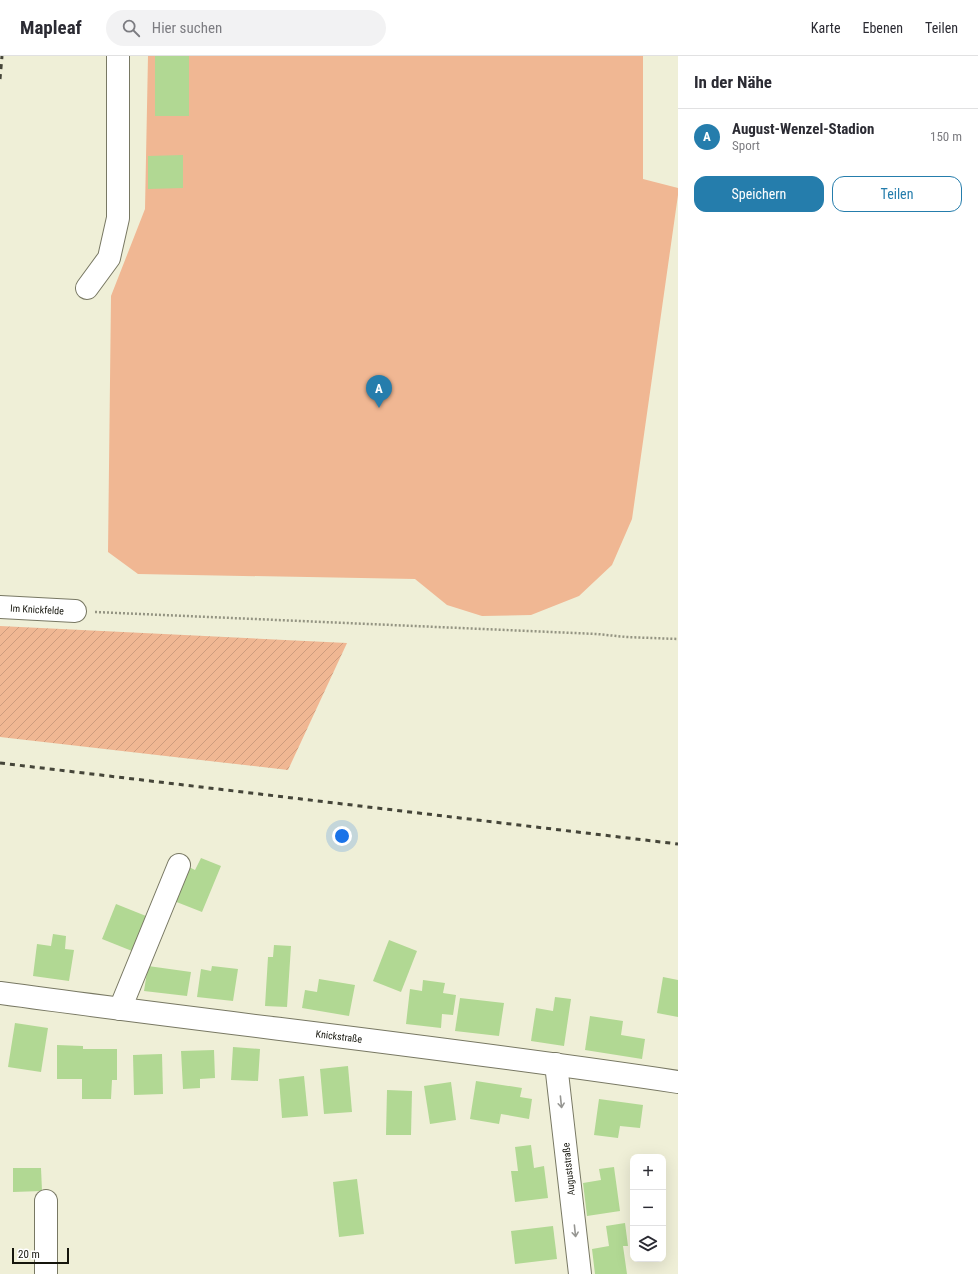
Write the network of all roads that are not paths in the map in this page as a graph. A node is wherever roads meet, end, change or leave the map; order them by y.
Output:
1 (118, 56) edge
2 (87, 288) dead end
3 (0, 607) edge
4 (75, 612) road end
5 (179, 865) dead end
6 (0, 993) edge
7 (120, 1009) junction
8 (556, 1064) junction
9 (678, 1082) edge
10 (46, 1201) dead end
11 (46, 1274) edge
12 (580, 1274) edge

1 - 2 street
3 - 4 street, Im Knickfelde
5 - 7 street
6 - 7 street, Knickstraße
7 - 8 street, Knickstraße
8 - 9 street, Knickstraße
8 -> 12 street, Auguststraße
10 - 11 street

